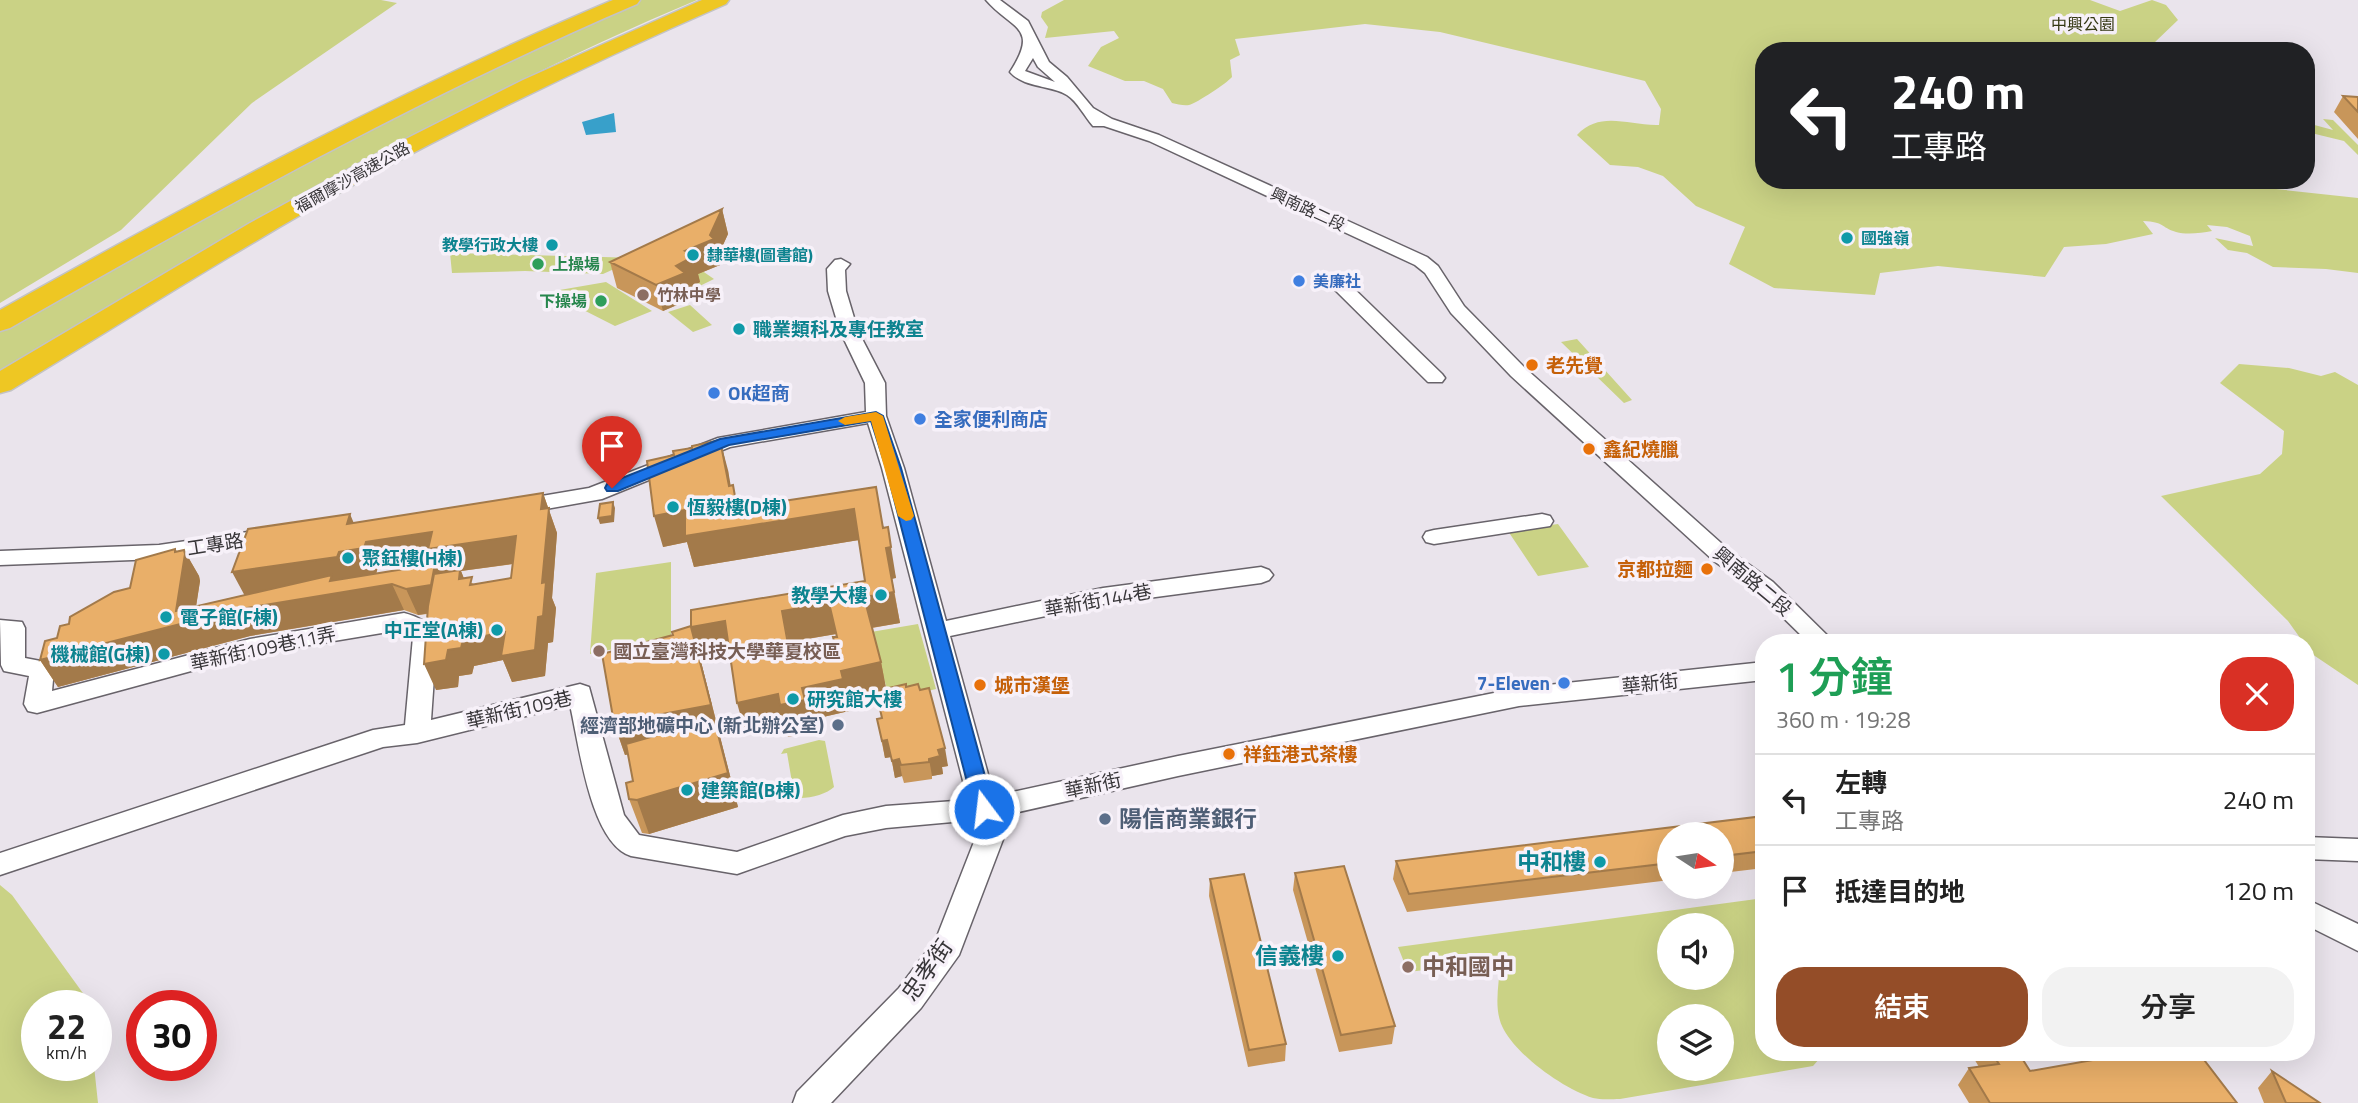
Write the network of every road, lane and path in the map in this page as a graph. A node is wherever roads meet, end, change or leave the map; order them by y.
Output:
1 (630, 0) edge
2 (719, 0) edge
3 (992, 0) edge
4 (1030, 34) junction
5 (1084, 107) junction
6 (841, 264) dead end
7 (1337, 282) dead end
8 (0, 323) edge
9 (1496, 350) joint
10 (1435, 378) dead end
11 (0, 384) edge
12 (876, 416) junction
13 (498, 509) edge
14 (1542, 520) dead end
15 (293, 533) edge
16 (1434, 537) dead end
17 (0, 558) edge
18 (1261, 575) dead end
19 (0, 628) edge
20 (935, 631) junction
21 (1814, 634) edge
22 (1755, 672) edge
23 (417, 733) junction
24 (984, 809) junction
25 (2315, 848) edge
26 (2358, 850) edge
27 (0, 864) edge
28 (2315, 916) edge
29 (2358, 938) edge
30 (809, 1103) edge

1 - 8 highway
2 - 11 highway, 福爾摩沙高速公路
3 - 4 street, 興南路二段
4 - 5 street, 興南路二段
4 - 5 street, 興南路二段
5 - 9 street, 興南路二段
6 - 12 street
7 - 10 street
9 - 21 street, 興南路二段
12 - 13 street
12 - 20 street
14 - 16 street
15 - 17 street, 工專路
18 - 20 street, 華新街144巷
19 - 23 street, 華新街109巷11弄
20 - 24 street
22 - 24 street, 華新街
23 - 24 street, 華新街109巷
23 - 27 street, 華新街109巷
24 - 30 street, 忠孝街
25 - 26 street
28 - 29 street

